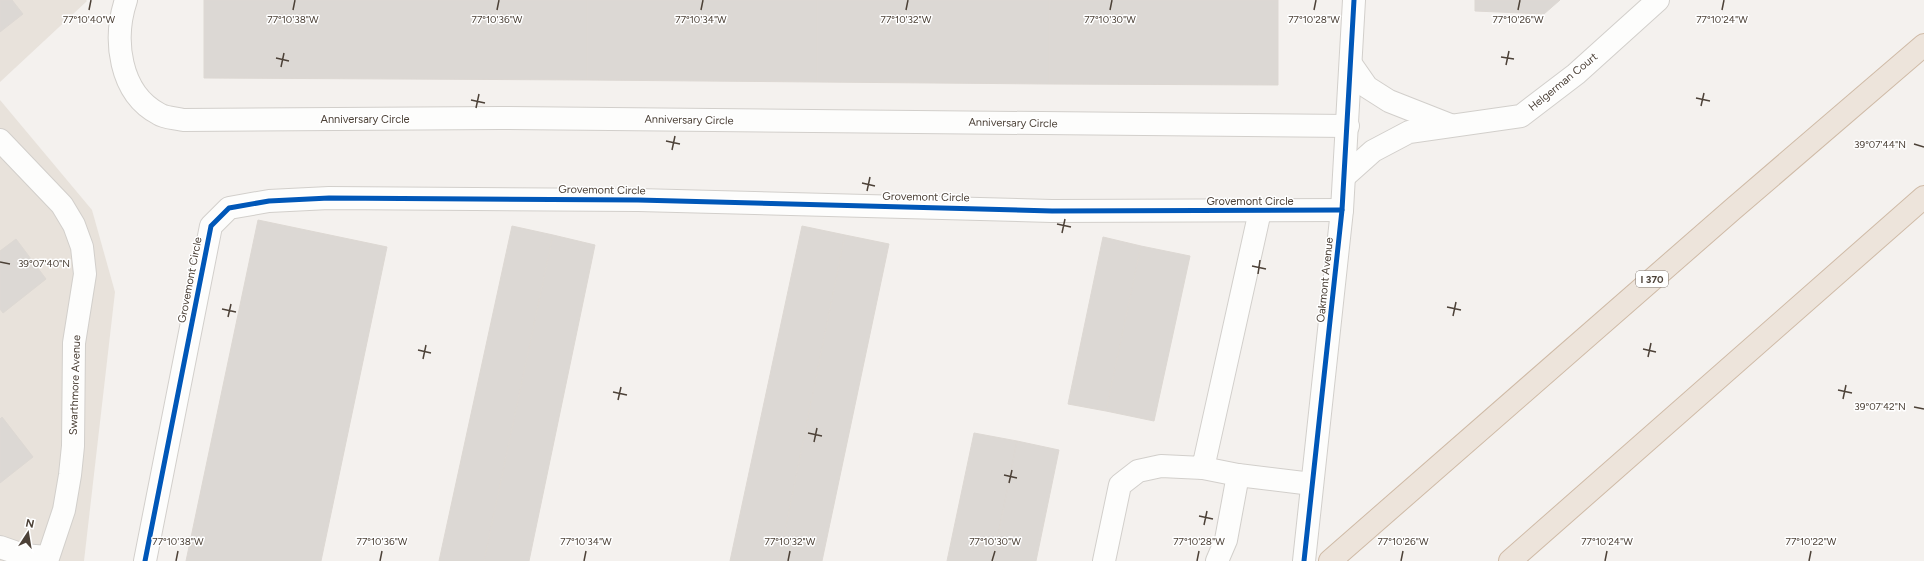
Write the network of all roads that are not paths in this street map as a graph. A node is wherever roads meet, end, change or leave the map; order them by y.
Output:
1 (126, 0) edge
2 (1354, 0) edge
3 (1658, 0) edge
4 (1924, 45) edge
5 (1351, 64) junction
6 (1348, 126) junction
7 (1451, 126) junction
8 (0, 140) edge
9 (1345, 176) junction
10 (1924, 197) edge
11 (1342, 210) junction
12 (1260, 211) junction
13 (1203, 468) junction
14 (1238, 475) junction
15 (1312, 484) junction
16 (0, 547) edge
17 (47, 559) edge
18 (145, 561) edge
19 (1104, 561) edge
20 (1217, 561) edge
21 (1304, 561) edge
22 (1330, 561) edge
23 (1510, 561) edge

1 - 6 street, Anniversary Circle
2 - 5 street, Oakmont Avenue
3 - 7 street, Helgerman Court
4 - 22 highway, I 370
5 - 6 street, Oakmont Avenue
5 - 7 street
6 - 9 street, Oakmont Avenue
7 - 9 street, Helgerman Court
8 - 17 street, Swarthmore Avenue
9 - 11 street, Oakmont Avenue
10 - 23 highway
11 - 12 street, Grovemont Circle
11 - 15 street, Oakmont Avenue
12 - 13 street, Grovemont Circle
12 - 18 street, Grovemont Circle
13 - 14 street
13 - 19 street
14 - 15 street
14 - 20 street
15 - 21 street, Oakmont Avenue
16 - 17 street

